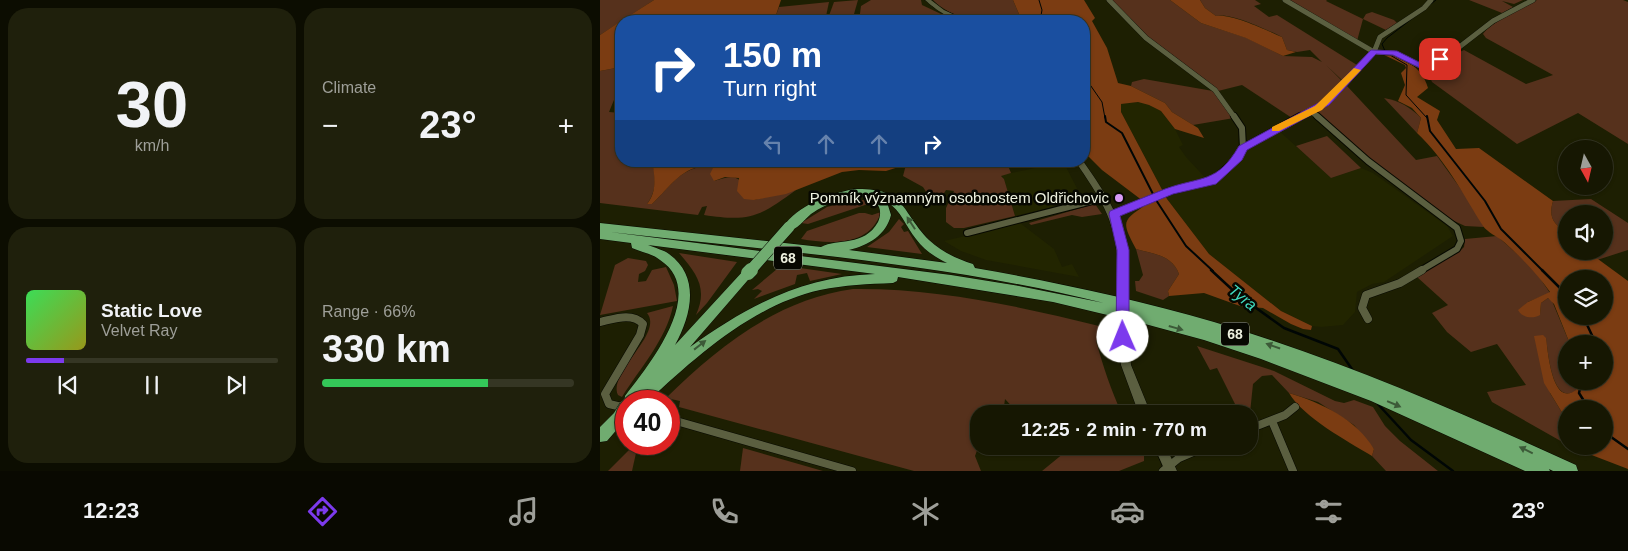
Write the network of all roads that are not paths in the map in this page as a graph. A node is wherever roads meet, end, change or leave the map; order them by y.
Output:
1 (928, 0) edge
2 (1109, 0) edge
3 (1285, 0) edge
4 (1431, 0) edge
5 (1533, 0) edge
6 (951, 15) edge
7 (1374, 52) junction
8 (1311, 111) junction
9 (1242, 148) junction
10 (1083, 167) edge
11 (865, 193) junction
12 (1104, 198) junction
13 (1114, 214) junction
14 (600, 227) edge
15 (967, 233) dead end
16 (600, 235) edge
17 (600, 239) edge
18 (777, 248) junction
19 (975, 283) junction
20 (1033, 283) junction
21 (1368, 319) dead end
22 (600, 322) edge
23 (639, 390) edge
24 (641, 390) edge
25 (650, 390) edge
26 (1142, 405) edge
27 (615, 407) edge
28 (1294, 407) dead end
29 (1272, 421) junction
30 (615, 422) edge
31 (680, 422) edge
32 (1258, 426) edge
33 (602, 436) dead end
34 (1163, 455) edge
35 (1186, 455) edge
36 (1167, 470) edge
37 (852, 471) edge
38 (1292, 471) edge
39 (1542, 471) edge
40 (1570, 471) edge

1 - 6 street
2 - 9 street
3 - 7 street
4 - 7 street
5 - 7 street
7 - 8 street
8 - 9 street
8 - 21 street
9 - 13 street
10 - 12 street
11 - 18 highway
20 -> 11 highway
11 - 24 highway, bridge
12 - 13 street
12 - 15 street
13 - 26 street, bridge
14 - 18 highway, 68
16 - 19 highway, 68
17 - 23 highway
18 - 20 highway, 68
25 -> 19 highway
19 -> 39 highway, 68
40 -> 20 highway, 68
22 - 27 street
28 - 29 street
29 - 32 street
29 - 38 street
30 - 33 highway
31 - 37 street
34 - 36 street
35 - 36 street

